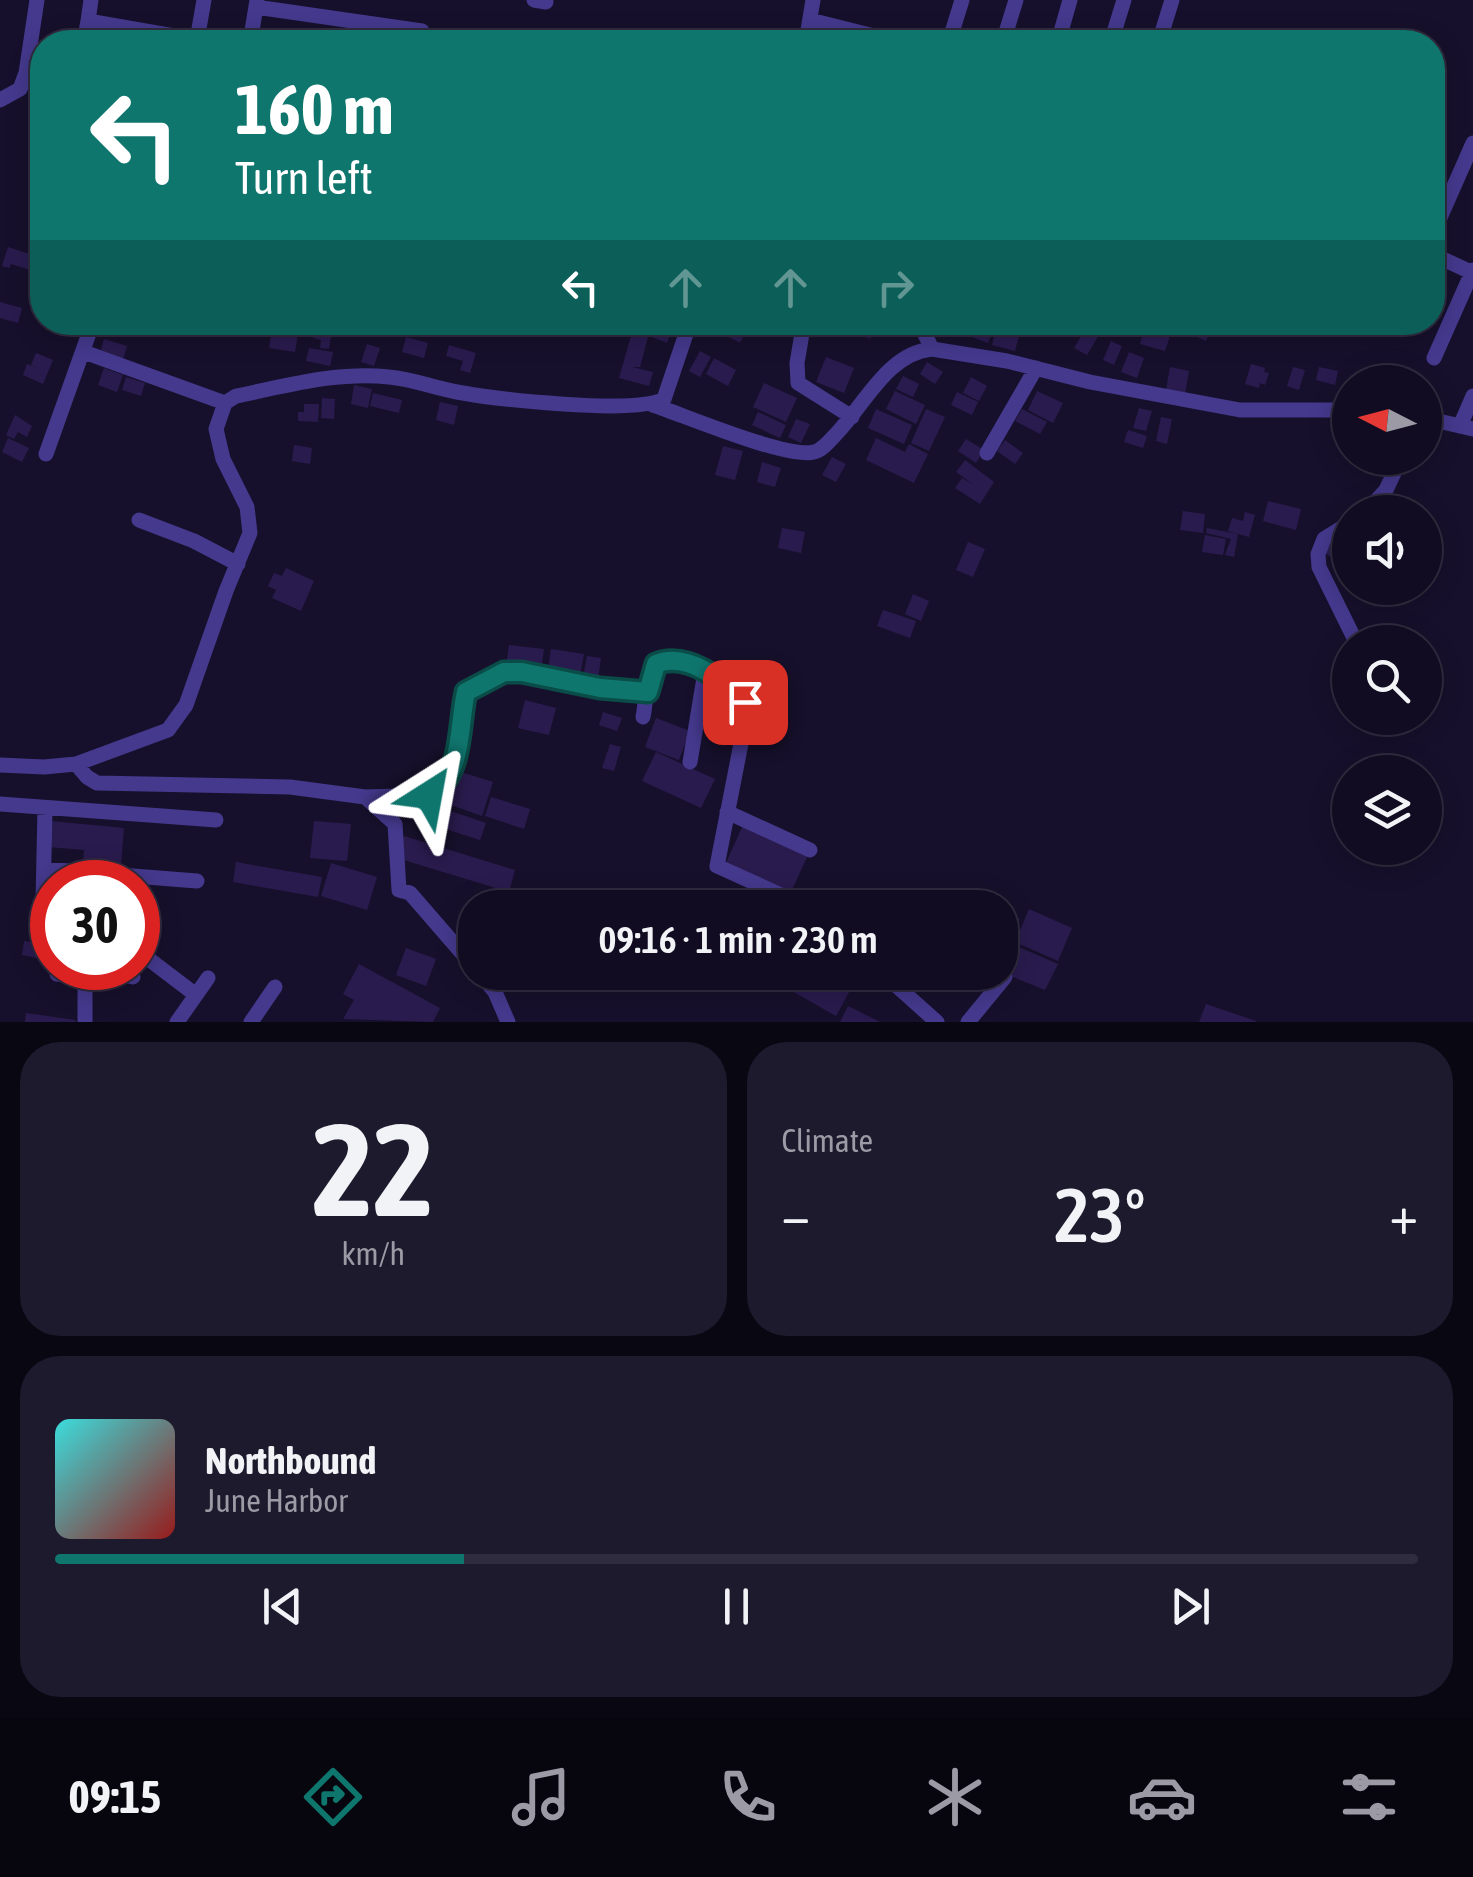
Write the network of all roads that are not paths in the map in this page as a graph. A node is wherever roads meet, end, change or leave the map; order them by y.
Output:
1 (37, 0) edge
2 (91, 0) edge
3 (204, 0) edge
4 (813, 0) edge
5 (962, 0) edge
6 (1016, 0) edge
7 (1070, 0) edge
8 (1124, 0) edge
9 (1172, 0) edge
10 (256, 4) edge
11 (810, 20) junction
12 (88, 21) junction
13 (36, 30) edge
14 (86, 30) edge
15 (141, 30) edge
16 (205, 30) edge
17 (252, 30) edge
18 (410, 30) edge
19 (808, 30) edge
20 (850, 30) edge
21 (953, 30) edge
22 (1006, 30) edge
23 (1061, 30) edge
24 (1115, 30) edge
25 (1163, 30) edge
26 (30, 78) edge
27 (0, 100) edge
28 (1473, 144) edge
29 (1445, 207) edge
30 (1445, 260) edge
31 (1473, 272) edge
32 (1445, 334) edge
33 (89, 335) edge
34 (686, 335) edge
35 (802, 335) edge
36 (925, 335) edge
37 (1444, 335) edge
38 (932, 349) junction
39 (84, 352) junction
40 (1434, 358) dead end
41 (1036, 368) junction
42 (1473, 396) edge
43 (225, 403) junction
44 (652, 405) junction
45 (1332, 410) edge
46 (852, 417) junction
47 (1466, 427) edge
48 (986, 453) dead end
49 (46, 454) dead end
50 (138, 520) dead end
51 (1332, 533) edge
52 (238, 564) junction
53 (1332, 593) edge
54 (704, 672) junction
55 (648, 692) junction
56 (643, 718) dead end
57 (690, 762) dead end
58 (0, 764) edge
59 (76, 764) junction
60 (365, 797) junction
61 (0, 804) edge
62 (45, 808) junction
63 (728, 812) junction
64 (216, 820) dead end
65 (810, 850) dead end
66 (44, 860) edge
67 (160, 880) edge
68 (197, 881) dead end
69 (770, 890) edge
70 (458, 948) edge
71 (160, 968) edge
72 (208, 978) dead end
73 (275, 988) dead end
74 (88, 990) edge
75 (493, 990) edge
76 (901, 990) edge
77 (994, 990) edge
78 (196, 995) junction
79 (85, 1022) edge
80 (177, 1022) edge
81 (251, 1022) edge
82 (508, 1022) edge
83 (936, 1022) edge
84 (968, 1022) edge

1 - 13 street
2 - 12 street
3 - 16 street
4 - 11 street
5 - 21 street
6 - 22 street
7 - 23 street
8 - 24 street
9 - 25 street
10 - 17 street
10 - 18 street
11 - 19 street
11 - 20 street
12 - 14 street
12 - 15 street
26 - 27 street
28 - 29 street
30 - 31 street
31 - 32 street
33 - 39 street
34 - 44 street
35 - 46 street
36 - 38 street
37 - 40 street
38 - 41 street
38 - 46 street
39 - 43 street
39 - 49 street
41 - 45 street
41 - 48 street
42 - 47 street
43 - 44 street
43 - 52 street
44 - 46 street
50 - 52 street
51 - 53 street
52 - 59 street
54 - 55 street
54 - 57 street
54 - 63 street
55 - 56 street
55 - 60 street
58 - 59 street
59 - 60 street
60 - 70 street
61 - 62 street
62 - 64 street
62 - 66 street
63 - 65 street
63 - 69 street
67 - 68 street
71 - 78 street
72 - 78 street
73 - 81 street
74 - 79 street
75 - 82 street
76 - 83 street
77 - 84 street
78 - 80 street

